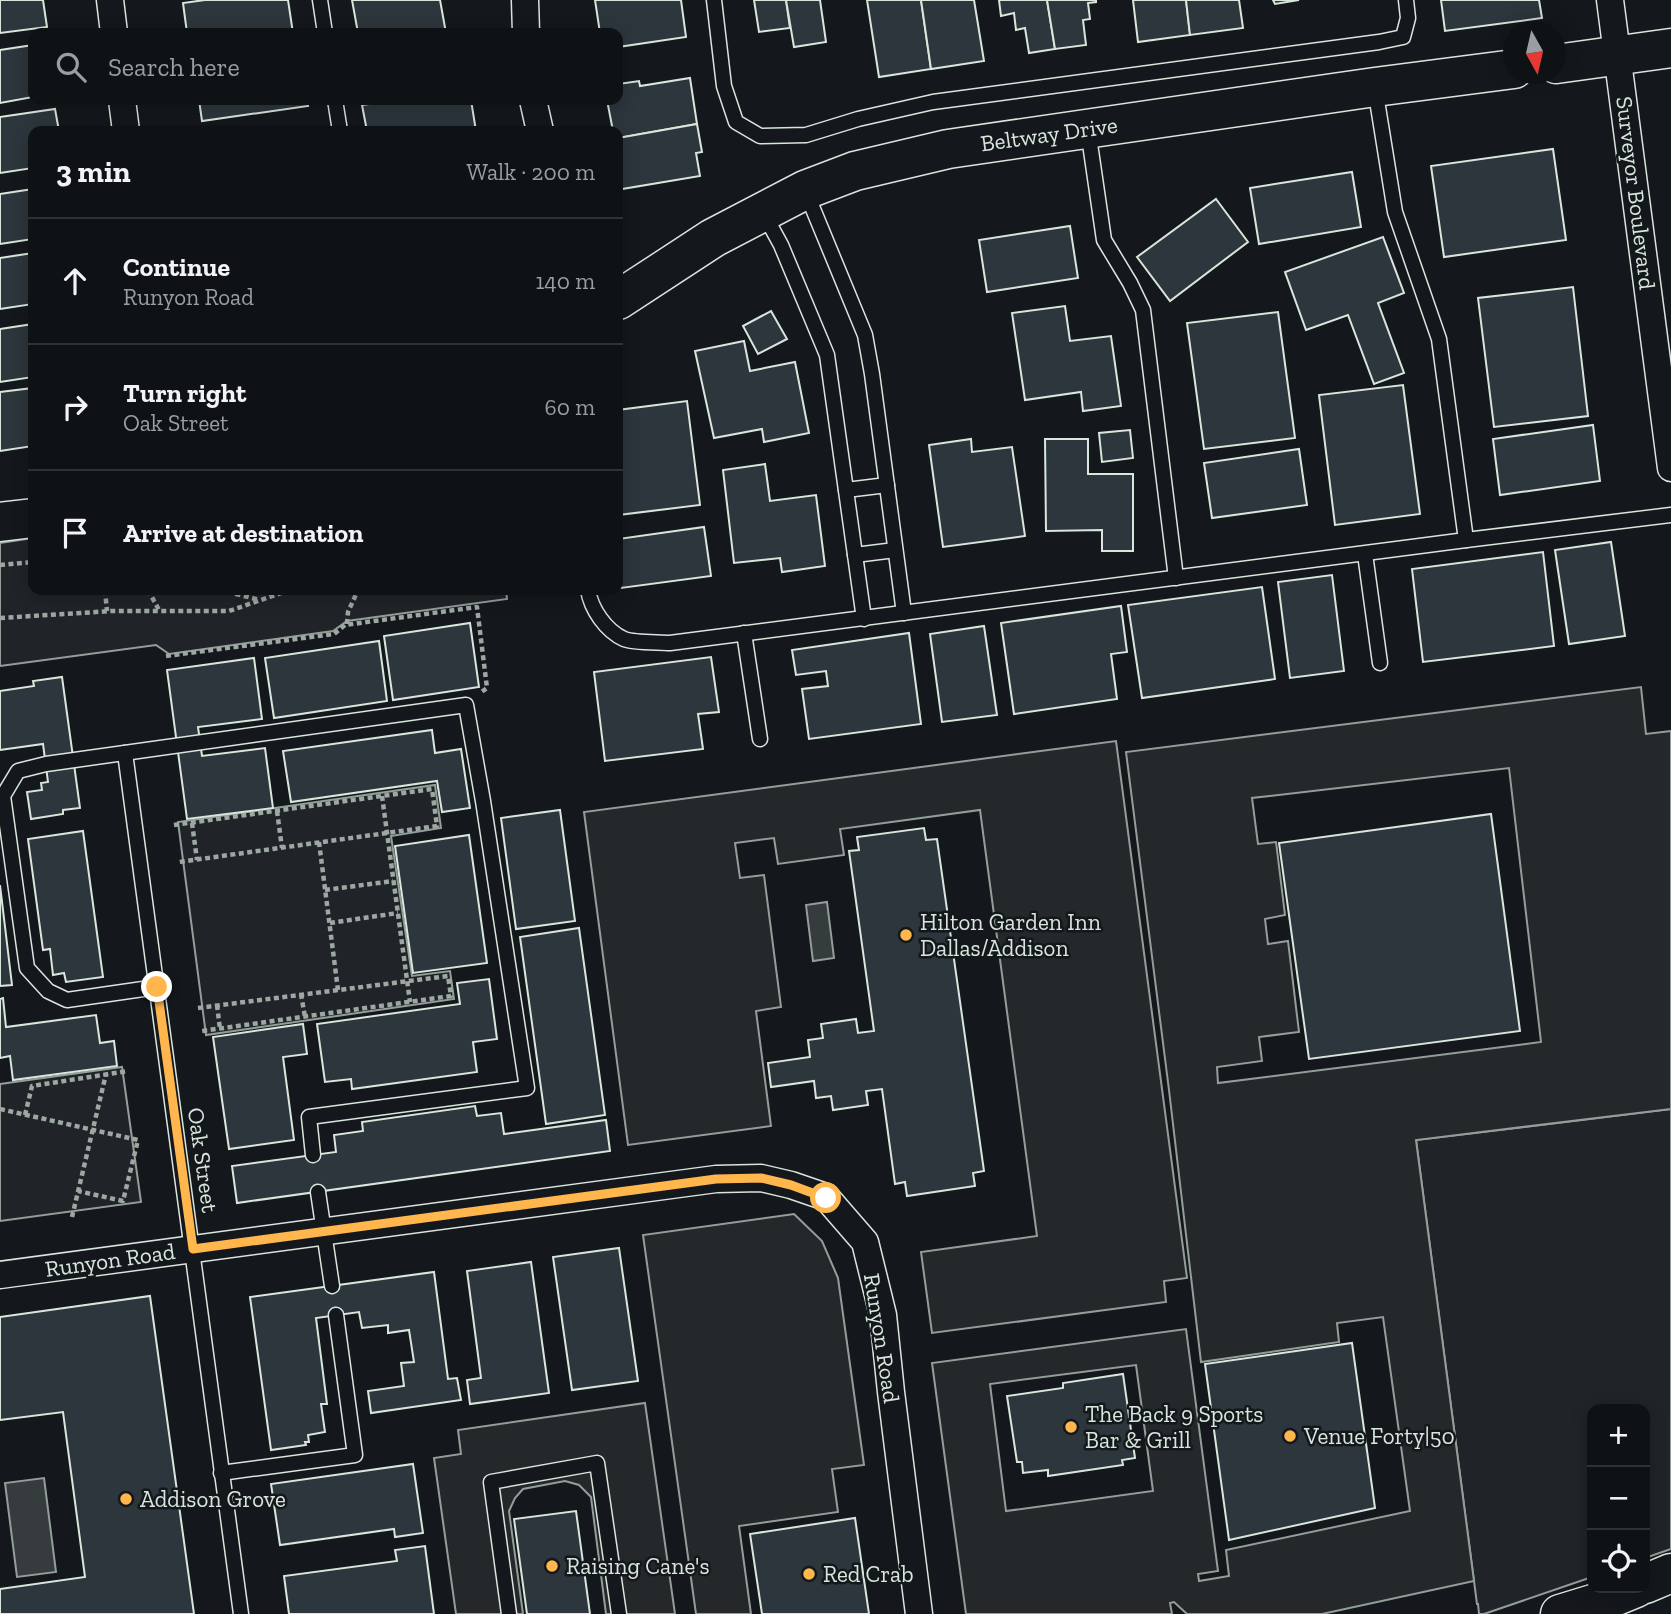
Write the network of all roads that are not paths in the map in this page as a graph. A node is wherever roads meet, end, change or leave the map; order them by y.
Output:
1 (110, 0) edge
2 (320, 0) edge
3 (525, 0) edge
4 (714, 0) edge
5 (1406, 0) edge
6 (1610, 0) edge
7 (113, 28) edge
8 (324, 28) edge
9 (526, 28) edge
10 (1671, 48) edge
11 (1618, 56) junction
12 (1566, 63) edge
13 (1503, 70) edge
14 (1375, 87) junction
15 (123, 105) edge
16 (336, 105) edge
17 (534, 105) edge
18 (126, 126) edge
19 (339, 126) edge
20 (539, 126) edge
21 (1087, 129) junction
22 (806, 190) junction
23 (762, 211) junction
24 (623, 297) edge
25 (1671, 468) edge
26 (887, 485) junction
27 (846, 490) junction
28 (1671, 515) edge
29 (28, 518) edge
30 (0, 522) edge
31 (1466, 540) junction
32 (895, 550) junction
33 (1365, 554) junction
34 (855, 555) junction
35 (1176, 578) junction
36 (589, 595) edge
37 (904, 613) junction
38 (864, 619) junction
39 (744, 633) junction
40 (1380, 663) dead end
41 (760, 739) dead end
42 (125, 753) junction
43 (157, 987) junction
44 (313, 1155) dead end
45 (318, 1192) dead end
46 (324, 1232) junction
47 (193, 1249) junction
48 (0, 1275) edge
49 (331, 1286) dead end
50 (336, 1315) dead end
51 (221, 1473) junction
52 (1671, 1573) edge
53 (1650, 1582) edge
54 (1620, 1600) edge
55 (241, 1614) edge
56 (509, 1614) edge
57 (619, 1614) edge
58 (919, 1614) edge
59 (1560, 1614) edge

1 - 7 street
2 - 8 lane
3 - 9 street
4 - 5 lane
6 - 11 street, Surveyor Boulevard
10 - 11 street
11 - 12 street
11 - 25 street, Surveyor Boulevard
13 - 14 street, Beltway Drive
14 - 21 street, Beltway Drive
14 - 31 lane
15 - 18 street
16 - 19 lane
17 - 20 street
21 - 22 street, Beltway Drive
21 - 35 lane
22 - 23 street, Beltway Drive
22 - 26 lane
23 - 24 street, Beltway Drive
23 - 27 lane
26 - 27 lane
26 - 32 lane
27 - 34 lane
28 - 31 lane
29 - 30 street
31 - 33 lane
32 - 34 lane
32 - 37 lane
33 - 35 lane
33 - 40 lane
34 - 38 lane
35 - 37 lane
36 - 39 lane
37 - 38 lane
38 - 39 lane
39 - 41 lane
42 - 43 lane, Oak Street
42 - 43 lane
42 - 44 lane
43 - 47 lane, Oak Street
45 - 46 lane
46 - 47 street, Runyon Road
46 - 49 lane
46 - 58 street, Runyon Road
47 - 48 street, Runyon Road
47 - 51 lane, Oak Street
50 - 51 lane
51 - 55 lane, Oak Street
52 - 53 street
54 - 59 street
56 - 57 lane

